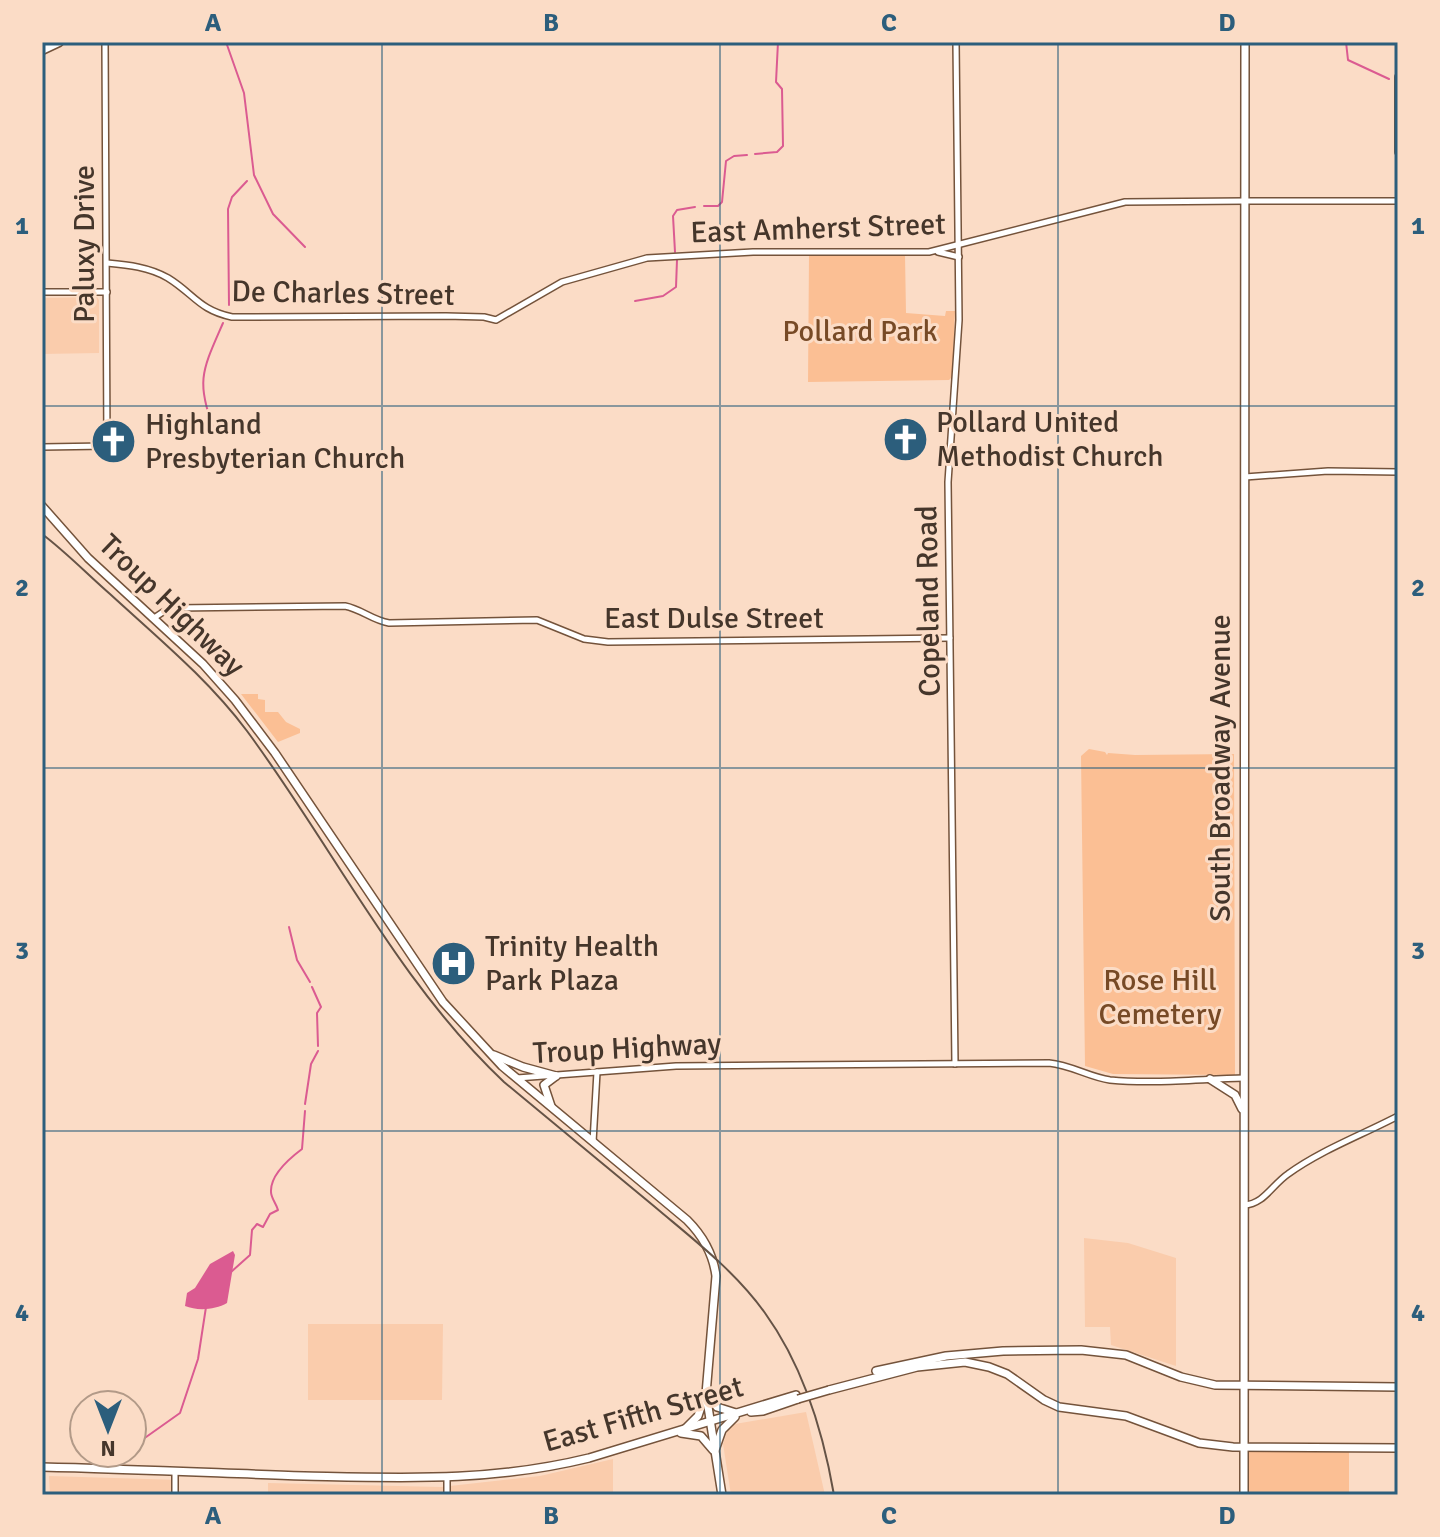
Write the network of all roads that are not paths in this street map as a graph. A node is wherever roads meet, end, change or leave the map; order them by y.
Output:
1 (59, 42) edge
2 (105, 42) edge
3 (956, 42) edge
4 (1245, 42) edge
5 (42, 50) edge
6 (1398, 77) edge
7 (1398, 152) edge
8 (1245, 201) junction
9 (1398, 201) edge
10 (959, 246) junction
11 (933, 251) junction
12 (959, 257) junction
13 (107, 263) junction
14 (42, 292) edge
15 (107, 292) junction
16 (496, 320) joint
17 (42, 447) edge
18 (1398, 472) edge
19 (1245, 477) junction
20 (42, 506) edge
21 (154, 618) junction
22 (950, 638) junction
23 (488, 1053) junction
24 (955, 1064) junction
25 (597, 1072) junction
26 (556, 1076) junction
27 (516, 1078) junction
28 (1244, 1078) junction
29 (1210, 1079) junction
30 (552, 1108) junction
31 (1244, 1114) junction
32 (1398, 1116) edge
33 (593, 1143) junction
34 (1244, 1205) junction
35 (1245, 1386) junction
36 (1398, 1387) edge
37 (828, 1388) junction
38 (706, 1394) junction
39 (742, 1413) junction
40 (709, 1422) junction
41 (685, 1430) junction
42 (676, 1433) junction
43 (1245, 1447) junction
44 (1398, 1448) edge
45 (715, 1452) junction
46 (42, 1467) edge
47 (175, 1471) junction
48 (447, 1479) junction
49 (175, 1495) edge
50 (447, 1495) edge
51 (722, 1495) edge
52 (1244, 1495) edge

1 - 5 highway
2 - 13 street, Paluxy Drive
3 - 10 street, Copeland Road
4 - 8 main road, South Broadway Avenue
6 - 7 street
8 - 9 street, East Amherst Street
8 - 10 street, East Amherst Street
8 - 19 main road, South Broadway Avenue
10 - 11 street, East Amherst Street
10 - 12 street, Copeland Road
11 - 12 street
11 - 16 street, East Amherst Street
12 - 22 street, Copeland Road
13 - 15 street, Paluxy Drive
13 - 16 street, De Charles Street
14 - 15 street
15 - 17 street, Paluxy Drive
18 - 19 street
19 - 28 main road, South Broadway Avenue
20 - 21 main road, Troup Highway
21 - 22 street, East Dulse Street
21 - 23 main road, Troup Highway
22 - 24 street, Copeland Road
23 - 26 main road
23 - 27 main road, Troup Highway
24 - 25 street, Troup Highway
24 - 29 street, Troup Highway
25 - 26 street, Troup Highway
25 - 33 street
26 - 27 street, Troup Highway
26 - 30 main road
27 - 30 main road
28 - 29 street, Troup Highway
28 - 31 main road, South Broadway Avenue
29 - 31 main road
30 - 33 main road
31 - 34 main road, South Broadway Avenue
32 - 34 street
33 - 38 main road
34 - 35 main road, South Broadway Avenue
35 - 36 main road
35 - 37 main road
35 - 43 main road, South Broadway Avenue
37 - 39 main road, East Fifth Street, bridge
37 - 43 main road
38 - 39 main road
38 - 40 main road
38 - 41 main road
39 - 40 main road, East Fifth Street
39 - 45 main road
40 - 41 main road, East Fifth Street
40 - 45 main road
41 - 42 main road, East Fifth Street
42 - 45 main road
42 - 48 main road, East Fifth Street
43 - 44 main road
43 - 52 main road, South Broadway Avenue
45 - 51 main road
46 - 47 main road, East Fifth Street
47 - 48 main road, East Fifth Street
47 - 49 street
48 - 50 street

